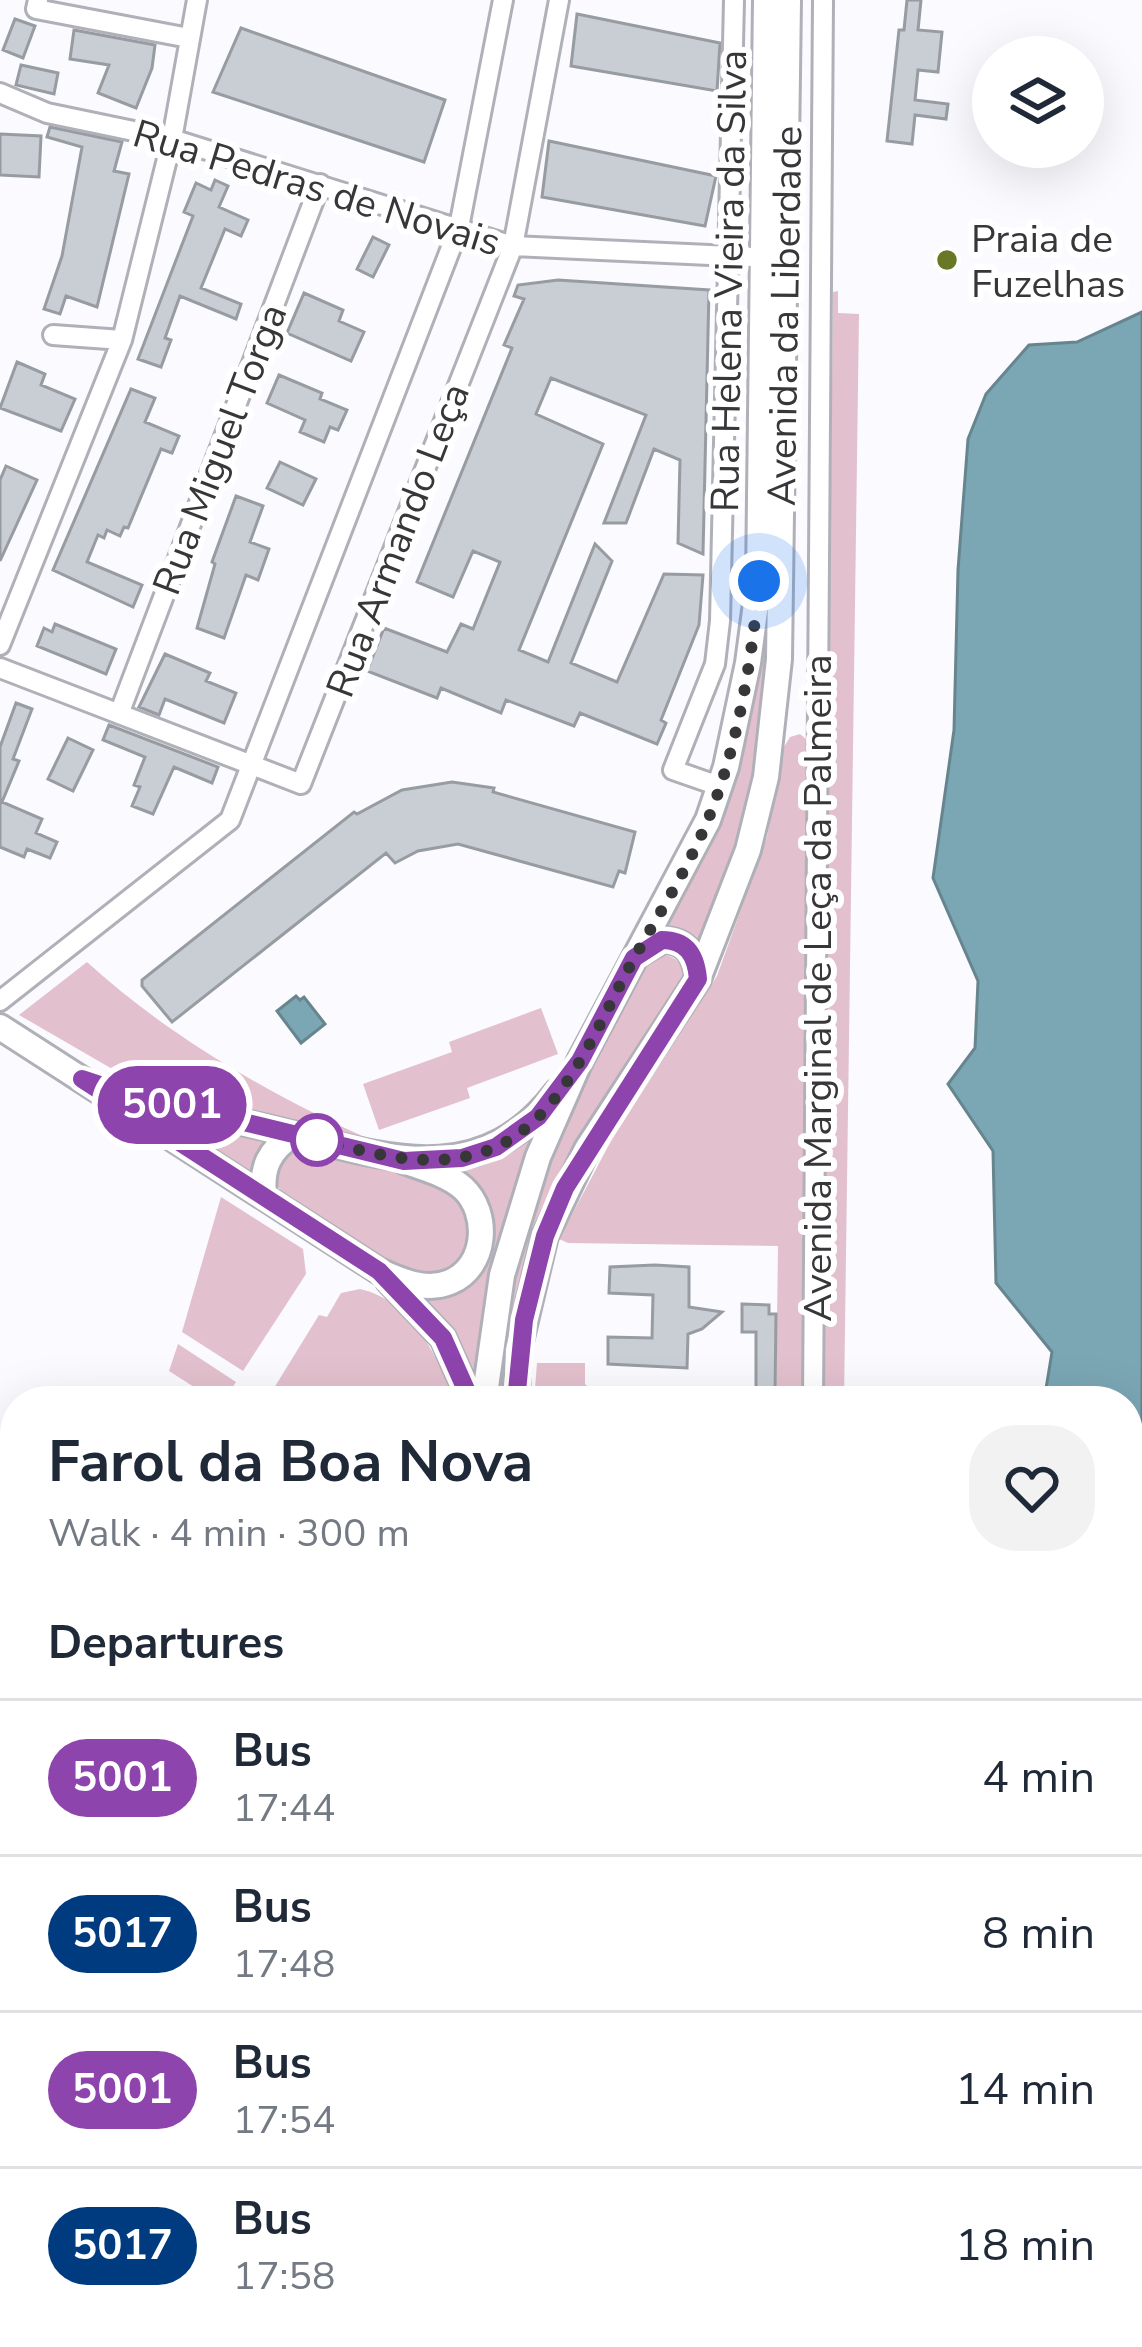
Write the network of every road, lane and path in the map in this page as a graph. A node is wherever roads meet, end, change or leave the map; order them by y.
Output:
1 (38, 0) edge
2 (197, 0) edge
3 (502, 0) edge
4 (560, 0) edge
5 (734, 0) edge
6 (766, 0) edge
7 (788, 0) edge
8 (823, 0) edge
9 (189, 38) junction
10 (0, 93) edge
11 (172, 139) junction
12 (320, 184) junction
13 (459, 227) junction
14 (513, 246) junction
15 (728, 256) junction
16 (774, 258) junction
17 (53, 335) dead end
18 (122, 340) junction
19 (0, 645) edge
20 (0, 668) edge
21 (119, 714) junction
22 (251, 765) junction
23 (719, 786) junction
24 (634, 958) junction
25 (698, 979) junction
26 (0, 1000) edge
27 (0, 1027) edge
28 (580, 1061) junction
29 (82, 1079) junction
30 (293, 1134) junction
31 (404, 1161) junction
32 (264, 1196) junction
33 (379, 1271) junction
34 (464, 1386) edge
35 (486, 1386) edge
36 (517, 1386) edge
37 (813, 1386) edge

1 - 9 street
2 - 9 street
3 - 13 street, Rua Armando Leça
4 - 14 street
5 - 15 street, Rua Helena Vieira da Silva
6 - 16 main road, Avenida da Liberdade
7 - 16 main road, Avenida da Liberdade
8 - 37 street, Avenida Marginal de Leça da Palmeira
9 - 11 street
10 - 11 street, Rua Pedras de Novais
11 - 12 street, Rua Pedras de Novais
11 - 18 street
12 - 13 street, Rua Pedras de Novais
12 - 21 street, Rua Miguel Torga
13 - 14 street, Rua Pedras de Novais
13 - 22 street, Rua Armando Leça
14 - 15 street, Rua Pedras de Novais
14 - 22 street, Rua Armando Leça
15 - 16 street, Rua Pedras de Novais
15 - 23 street, Rua Helena Vieira da Silva
16 - 23 main road, Avenida da Liberdade
16 - 25 main road, Avenida da Liberdade
17 - 18 street
18 - 19 street
20 - 21 street, Rua Armando Leça
21 - 22 street, Rua Armando Leça
22 - 26 street, Rua Armando Leça
23 - 24 main road, Avenida da Liberdade
24 - 25 main road
24 - 28 main road, Avenida da Liberdade
25 - 36 main road, Avenida da Liberdade
27 - 29 main road
28 - 31 main road
28 - 35 main road
29 - 30 main road
29 - 32 main road
30 - 31 main road
30 - 32 main road
31 - 33 main road
32 - 33 main road
33 - 34 main road

